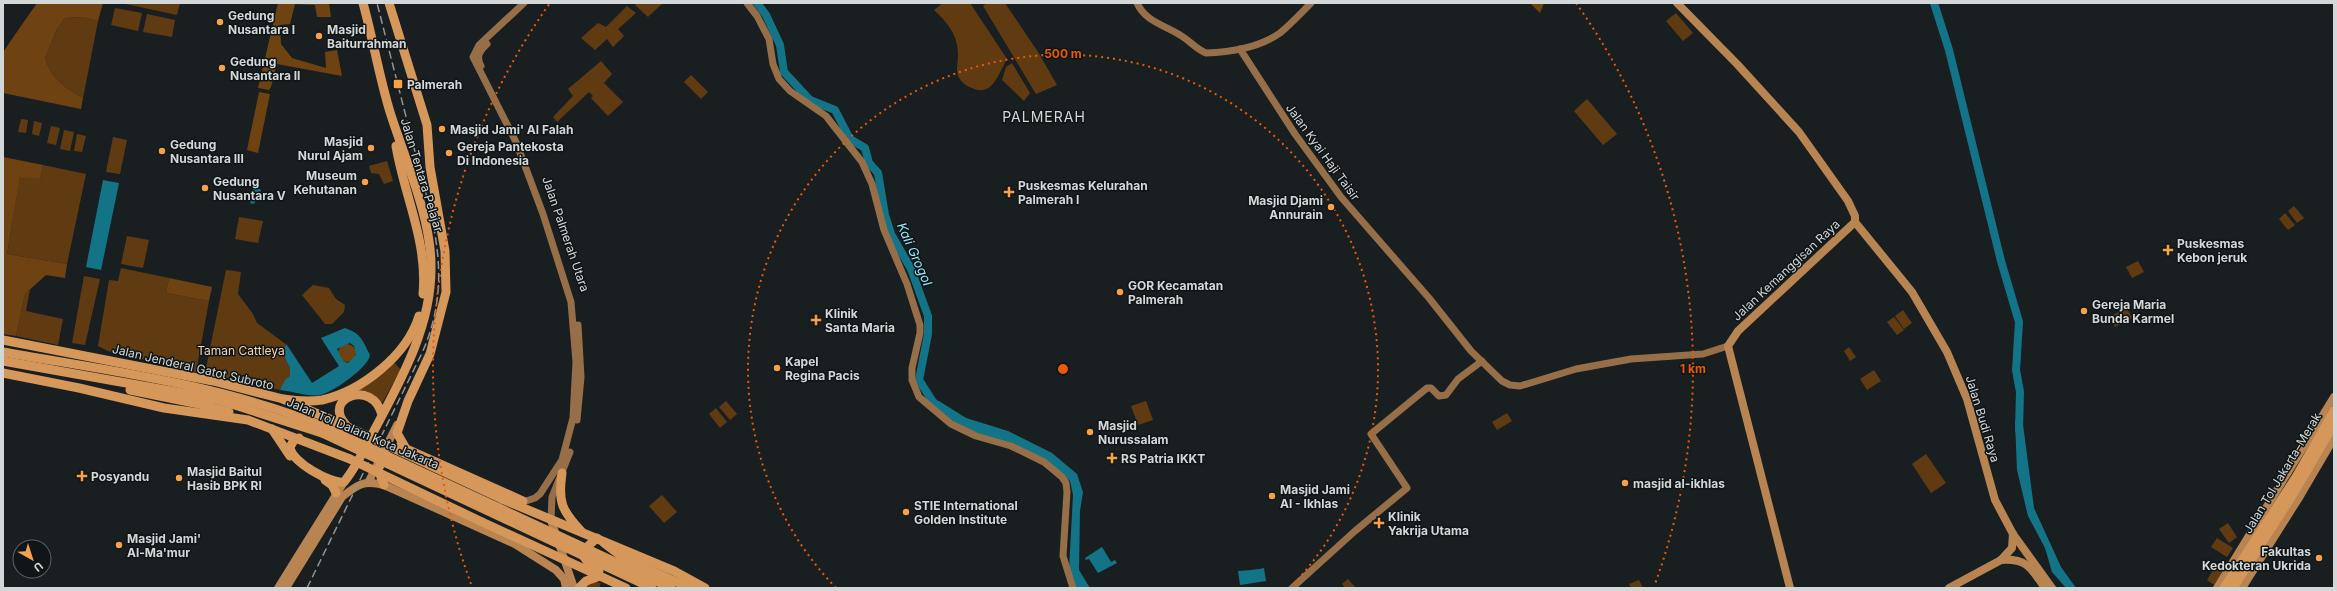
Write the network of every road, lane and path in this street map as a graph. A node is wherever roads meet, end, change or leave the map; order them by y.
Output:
1 (363, 3) edge
2 (389, 3) edge
3 (524, 3) edge
4 (530, 3) edge
5 (747, 3) edge
6 (1137, 3) edge
7 (1311, 3) edge
8 (1677, 3) edge
9 (1240, 49) junction
10 (488, 83) junction
11 (1855, 222) junction
12 (425, 300) junction
13 (3, 340) edge
14 (1728, 346) junction
15 (3, 352) edge
16 (3, 361) edge
17 (1482, 361) junction
18 (46, 369) junction
19 (3, 373) edge
20 (2334, 397) edge
21 (283, 399) junction
22 (408, 401) junction
23 (2334, 411) edge
24 (576, 413) junction
25 (382, 415) junction
26 (248, 420) junction
27 (2334, 424) edge
28 (348, 427) junction
29 (272, 429) junction
30 (323, 430) junction
31 (299, 438) junction
32 (2334, 438) edge
33 (405, 447) junction
34 (562, 473) junction
35 (369, 481) junction
36 (344, 482) junction
37 (384, 485) junction
38 (336, 493) junction
39 (524, 502) junction
40 (514, 504) junction
41 (534, 512) junction
42 (551, 520) junction
43 (582, 532) junction
44 (2013, 534) junction
45 (505, 536) junction
46 (600, 539) junction
47 (521, 540) junction
48 (565, 560) junction
49 (2001, 560) junction
50 (600, 576) junction
51 (611, 581) junction
52 (278, 588) edge
53 (286, 588) edge
54 (566, 588) edge
55 (574, 588) edge
56 (579, 588) edge
57 (626, 588) edge
58 (652, 588) edge
59 (671, 588) edge
60 (690, 588) edge
61 (705, 588) edge
62 (1073, 588) edge
63 (1292, 588) edge
64 (1790, 588) edge
65 (1949, 588) edge
66 (2045, 588) edge
67 (2052, 588) edge
68 (2217, 588) edge
69 (2224, 588) edge
70 (2233, 588) edge
71 (2242, 588) edge

1 - 12 highway, Jalan Tentara Pelajar
2 - 22 highway, Jalan Tentara Pelajar
3 - 10 street, Jalan Palmerah Utara
4 - 10 street, Jalan Palmerah Utara
5 - 62 street
6 - 9 street
7 - 9 street
8 - 11 main road, Jalan Kemanggisan Raya
9 - 17 street, Jalan Kyai Haji Taisir
10 - 24 street, Jalan Palmerah Utara
11 - 14 main road, Jalan Kemanggisan Raya
11 - 44 main road, Jalan Budi Raya
12 - 21 highway
12 - 25 highway, Jalan Tentara Pelajar
13 - 21 highway, Jalan Jenderal Gatot Subroto
14 - 17 street, Jalan Kyai Haji Taisir
14 - 64 main road
15 - 30 highway, Jalan Tol Dalam Kota Jakarta
16 - 18 highway, Jalan Tol Dalam Kota Jakarta
17 - 63 street
18 - 26 highway
18 - 30 highway, Jalan Tol Dalam Kota Jakarta
19 - 26 highway
20 - 68 main road
21 - 28 highway, Jalan Jenderal Gatot Subroto
22 - 33 highway
22 - 35 main road, Jalan Tentara Pelajar
23 - 69 highway, Jalan Tol Jakarta–Merak
24 - 34 street, Jalan Palmerah Utara
24 - 39 street, Jalan Palmerah Utara
25 - 28 highway
25 - 36 highway, Jalan Tentara Pelajar
26 - 29 highway
27 - 70 highway, Jalan Tol Jakarta–Merak
28 - 40 highway, Jalan Jenderal Gatot Subroto, bridge
29 - 31 highway
29 - 38 highway
30 - 58 highway, Jalan Tol Dalam Kota Jakarta, bridge
30 - 59 highway, Jalan Tol Dalam Kota Jakarta, bridge
31 - 36 highway
31 - 45 highway, bridge
32 - 71 main road
33 - 37 highway
33 - 39 highway
34 - 42 street, Jalan Palmerah Utara
34 - 43 highway
35 - 37 main road
35 - 53 main road
36 - 38 main road
37 - 45 main road
38 - 52 main road
39 - 40 street, Jalan Palmerah Utara
39 - 41 highway
40 - 41 highway, Jalan Jenderal Gatot Subroto
41 - 42 highway, Jalan Jenderal Gatot Subroto
42 - 43 highway, Jalan Jenderal Gatot Subroto
42 - 47 highway
42 - 48 main road, Jalan Palmerah Utara
43 - 46 highway, Jalan Jenderal Gatot Subroto
44 - 49 main road
44 - 67 main road, Jalan Budi Raya
45 - 47 highway
45 - 54 main road
46 - 51 highway
46 - 60 highway
46 - 61 highway, Jalan Jenderal Gatot Subroto
47 - 48 highway
48 - 50 highway
48 - 55 main road, Jalan Palmerah Utara
49 - 65 main road
49 - 66 main road
50 - 51 highway
50 - 56 highway
51 - 57 highway

